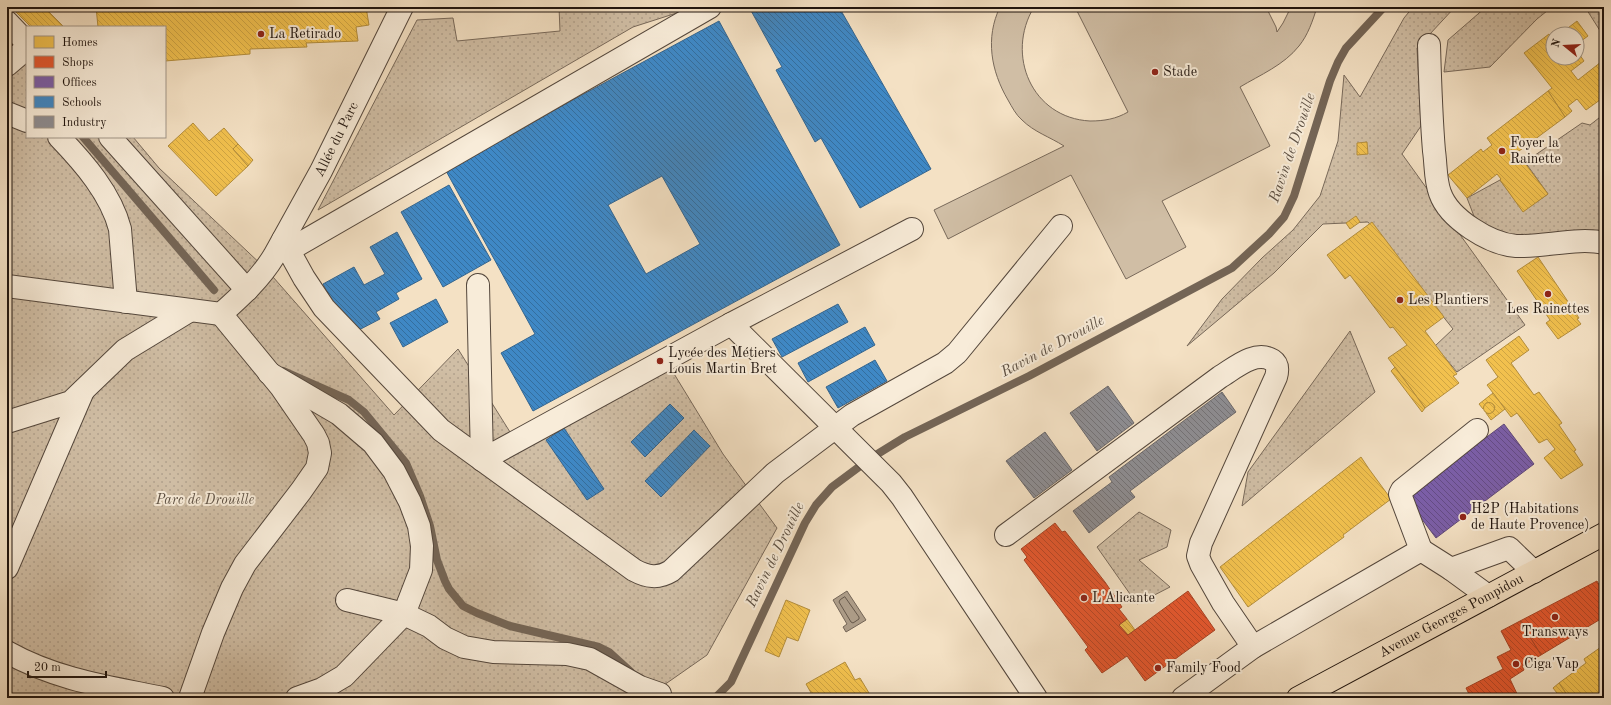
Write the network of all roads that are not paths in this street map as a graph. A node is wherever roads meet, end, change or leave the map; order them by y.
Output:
1 (402, 7) edge
2 (710, 7) edge
3 (7, 22) edge
4 (26, 42) edge
5 (1428, 45) dead end
6 (26, 49) edge
7 (7, 65) edge
8 (7, 113) edge
9 (26, 121) edge
10 (60, 138) edge
11 (111, 138) edge
12 (1061, 226) dead end
13 (912, 228) dead end
14 (1604, 243) edge
15 (286, 245) junction
16 (478, 285) dead end
17 (7, 286) edge
18 (247, 290) junction
19 (126, 302) junction
20 (188, 310) junction
21 (221, 314) junction
22 (731, 324) junction
23 (269, 373) junction
24 (84, 389) junction
25 (7, 422) edge
26 (836, 427) junction
27 (1477, 430) dead end
28 (482, 460) junction
29 (1604, 534) edge
30 (1006, 535) dead end
31 (1421, 550) junction
32 (7, 568) edge
33 (1451, 569) junction
34 (1534, 572) junction
35 (1488, 596) junction
36 (347, 600) dead end
37 (404, 614) junction
38 (1253, 647) junction
39 (7, 652) edge
40 (660, 694) dead end
41 (163, 698) edge
42 (190, 698) edge
43 (297, 698) edge
44 (1036, 698) edge
45 (1183, 698) edge
46 (1298, 698) edge

1 - 15 street, Allée du Parc
2 - 15 street
3 - 4 street
5 - 14 street
6 - 7 street
8 - 9 street
10 - 19 street
11 - 18 street
12 - 26 street
13 - 22 street
15 - 18 street, Allée du Parc
15 - 28 street
16 - 28 street
17 - 19 street
18 - 21 street, Allée du Parc
19 - 20 street
20 - 21 street
20 - 24 street
21 - 23 street
22 - 26 street
22 - 28 street
23 - 37 street
23 - 42 street
24 - 25 street
24 - 32 street
26 - 28 street
26 - 44 street
27 - 31 street
29 - 34 main road, Avenue Georges Pompidou
30 - 38 street
31 - 33 street
31 - 38 street
33 - 34 street
33 - 35 street
34 - 35 main road, Avenue Georges Pompidou
35 - 46 main road, Avenue Georges Pompidou
36 - 37 street
37 - 40 street
37 - 43 street
38 - 45 street
39 - 41 street

